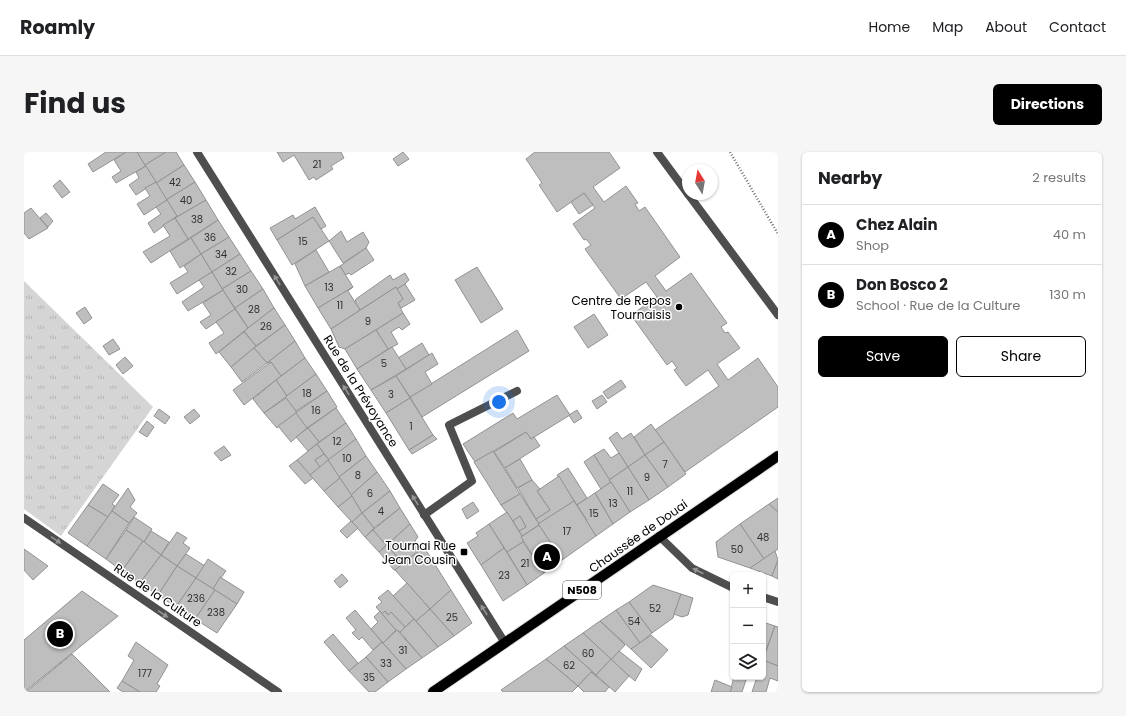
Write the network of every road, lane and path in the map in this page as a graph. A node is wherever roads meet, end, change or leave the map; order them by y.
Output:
1 (197, 152) edge
2 (657, 152) edge
3 (730, 152) edge
4 (682, 186) edge
5 (692, 200) edge
6 (778, 234) edge
7 (778, 315) edge
8 (517, 391) dead end
9 (778, 456) edge
10 (424, 514) junction
11 (24, 518) edge
12 (659, 536) junction
13 (730, 587) edge
14 (766, 598) edge
15 (778, 602) edge
16 (505, 643) junction
17 (278, 692) edge
18 (433, 692) edge

10 -> 1 street, Rue de la Prévoyance
2 - 4 street
3 - 6 path
5 - 7 street
8 - 10 street
9 - 12 main road, Chaussée de Douai / N508
16 -> 10 street, Rue de la Prévoyance
11 -> 17 street, Rue de la Culture
13 -> 12 street
12 - 16 main road, Chaussée de Douai / N508
14 - 15 street
16 - 18 main road, Chaussée de Douai / N508

